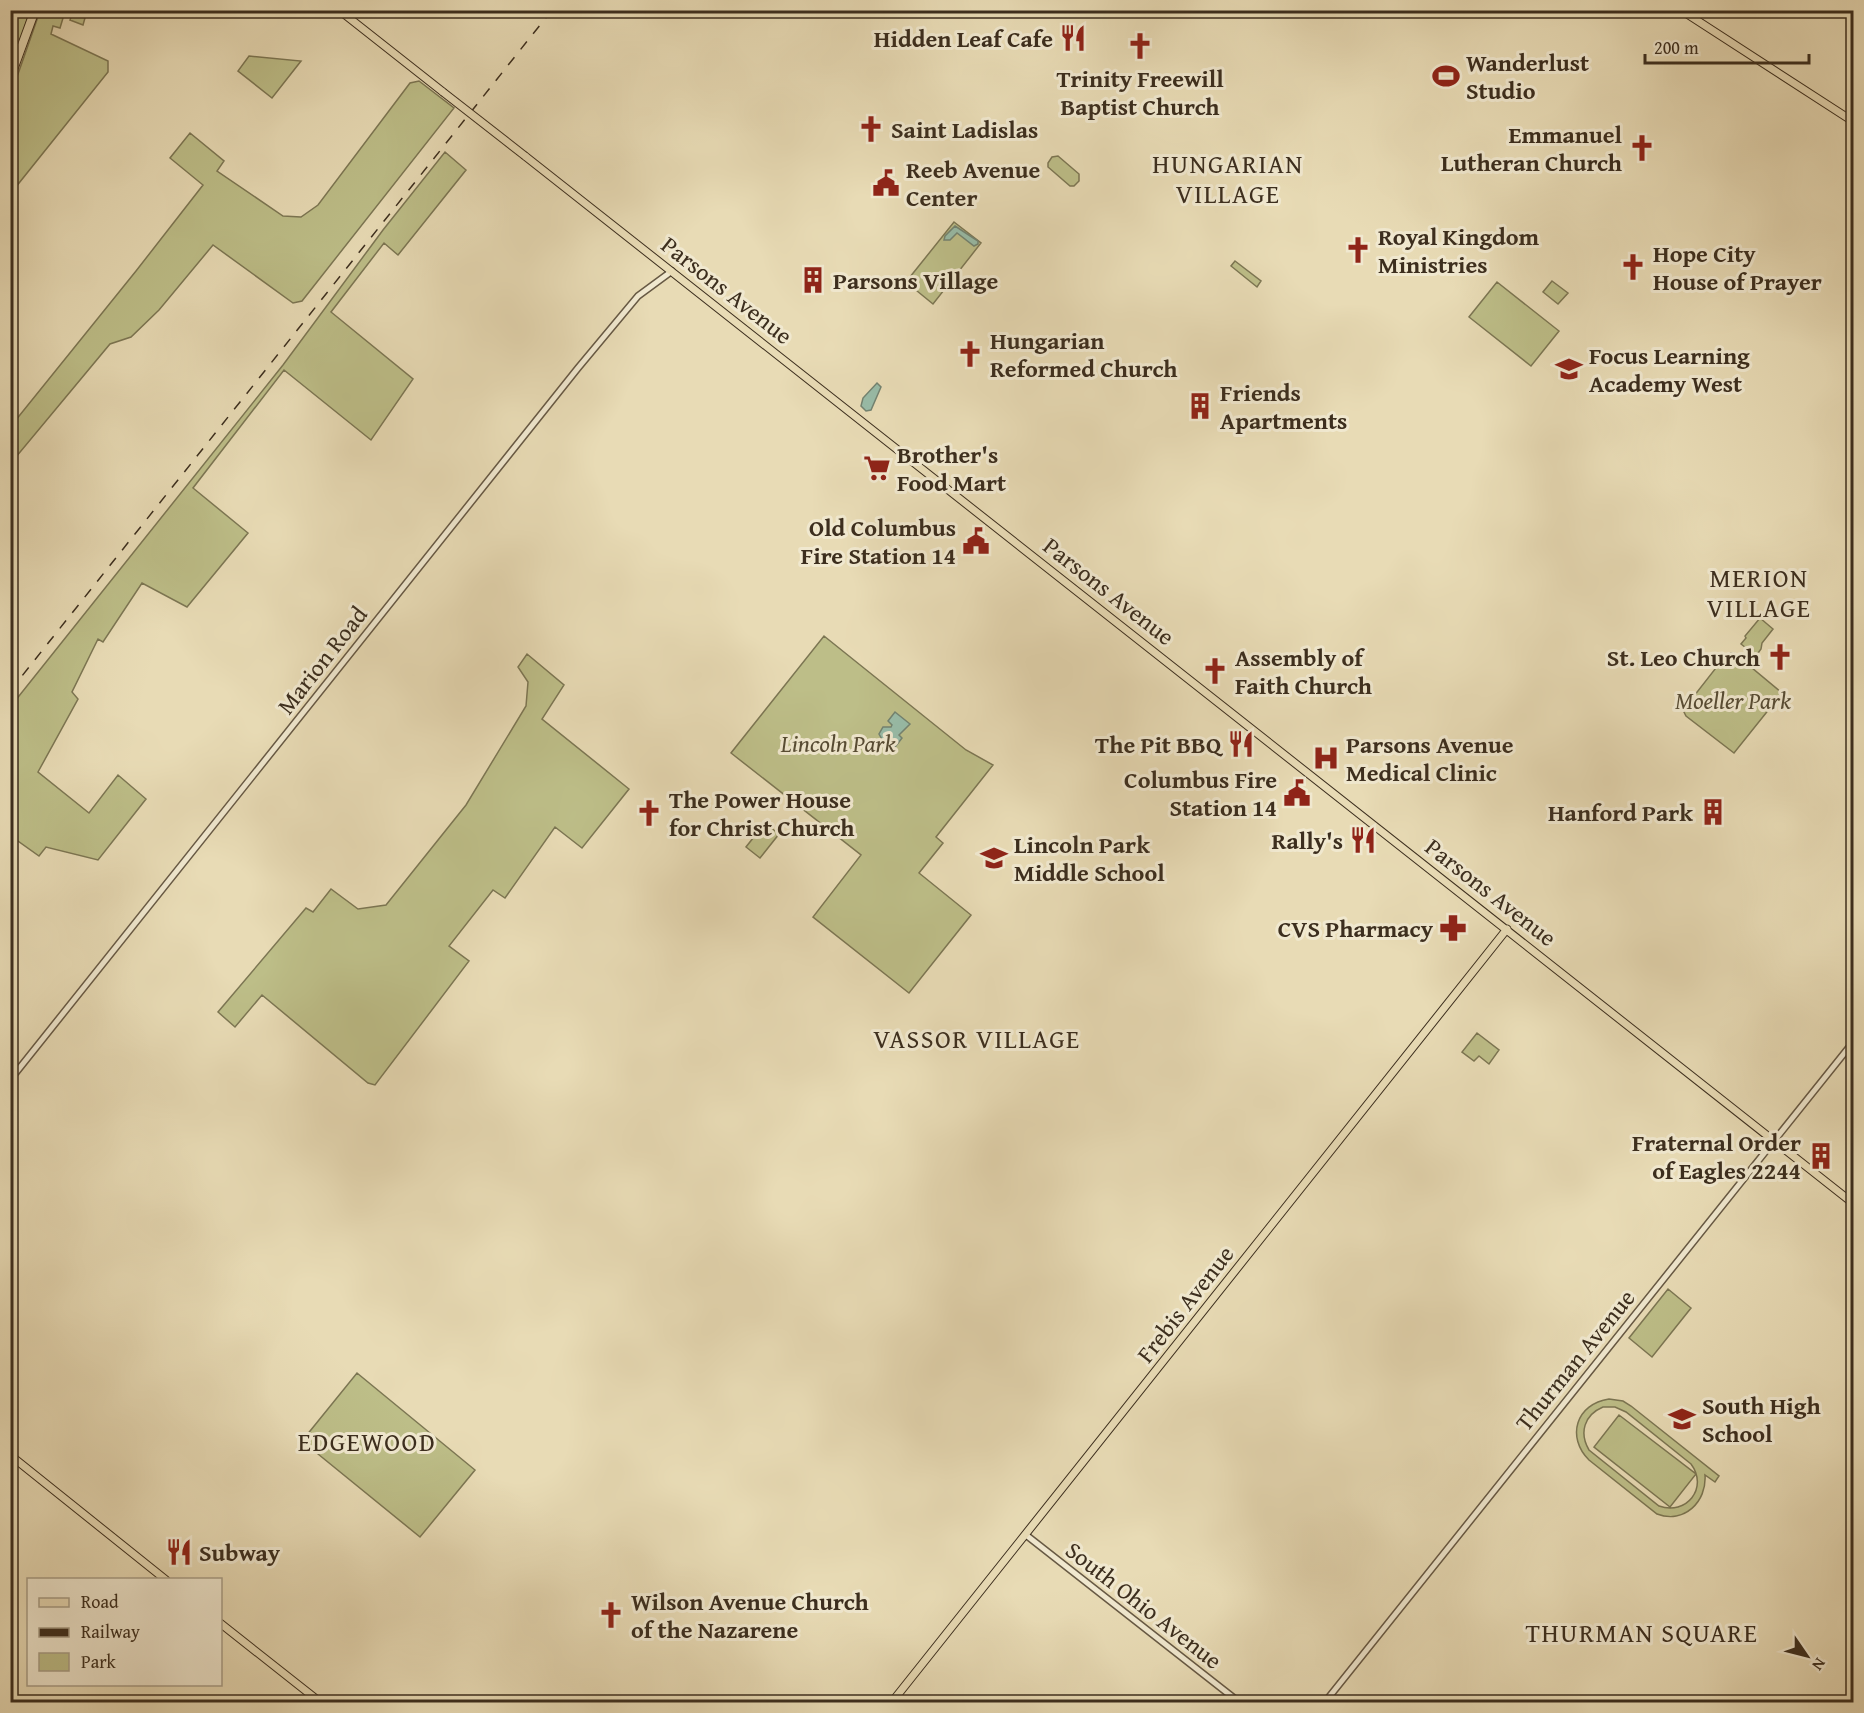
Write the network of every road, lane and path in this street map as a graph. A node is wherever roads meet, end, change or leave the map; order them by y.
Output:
1 (35, 10) edge
2 (298, 10) edge
3 (339, 10) edge
4 (1681, 10) edge
5 (10, 78) edge
6 (1854, 122) edge
7 (672, 271) junction
8 (1507, 929) junction
9 (1854, 1041) edge
10 (10, 1080) edge
11 (1773, 1141) junction
12 (1854, 1204) edge
13 (10, 1455) edge
14 (1026, 1535) junction
15 (164, 1578) edge
16 (222, 1625) edge
17 (320, 1702) edge
18 (892, 1702) edge
19 (1239, 1702) edge
20 (1325, 1702) edge

1 - 5 highway
2 - 3 main road
3 - 7 main road, Parsons Avenue, bridge
4 - 6 main road
7 - 8 main road, Parsons Avenue
7 - 10 street, Marion Road
8 - 11 main road, Parsons Avenue
8 - 14 main road, Frebis Avenue
9 - 11 street, Thurman Avenue
11 - 12 main road, Parsons Avenue
11 - 20 street, Thurman Avenue
13 - 15 main road
14 - 18 main road, Frebis Avenue
14 - 19 street, South Ohio Avenue
16 - 17 main road

